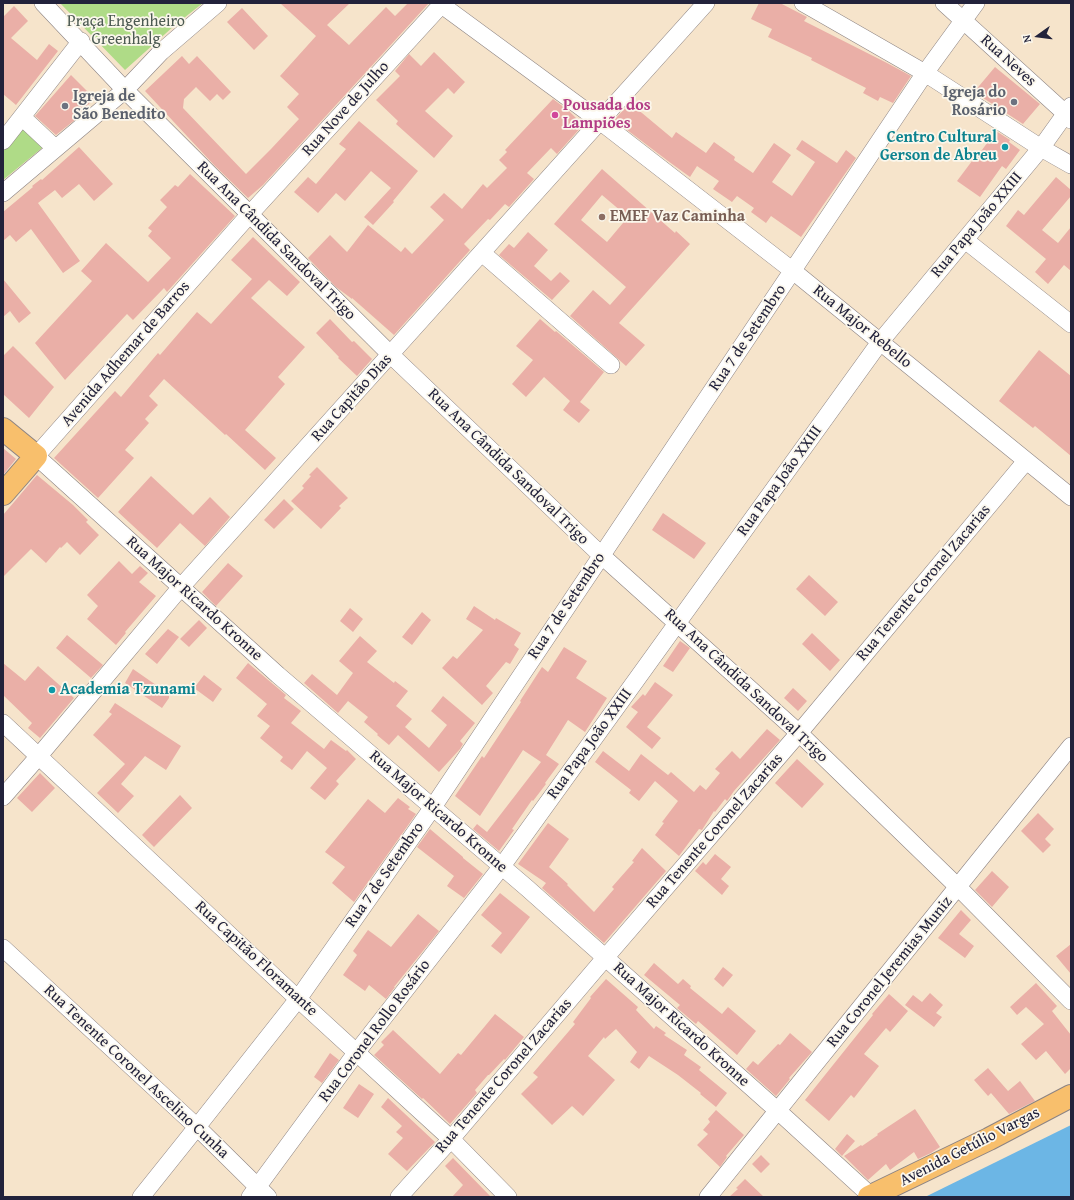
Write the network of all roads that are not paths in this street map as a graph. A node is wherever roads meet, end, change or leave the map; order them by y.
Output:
1 (44, 3) edge
2 (218, 3) edge
3 (706, 3) edge
4 (803, 3) edge
5 (944, 3) edge
6 (976, 3) edge
7 (441, 4) edge
8 (964, 21) junction
9 (81, 41) junction
10 (925, 73) junction
11 (125, 90) junction
12 (1069, 113) edge
13 (22, 117) junction
14 (601, 122) junction
15 (3, 141) edge
16 (55, 148) junction
17 (1041, 148) junction
18 (1071, 165) edge
19 (3, 193) edge
20 (249, 215) junction
21 (965, 240) junction
22 (482, 253) junction
23 (793, 271) junction
24 (1071, 324) edge
25 (880, 342) junction
26 (391, 355) junction
27 (611, 365) dead end
28 (3, 429) edge
29 (36, 456) junction
30 (1026, 461) junction
31 (3, 494) edge
32 (1071, 497) edge
33 (601, 555) junction
34 (181, 587) junction
35 (678, 623) junction
36 (3, 723) edge
37 (799, 733) junction
38 (1071, 746) edge
39 (38, 757) junction
40 (3, 797) edge
41 (433, 808) junction
42 (502, 866) junction
43 (958, 887) junction
44 (3, 948) edge
45 (605, 958) junction
46 (298, 999) junction
47 (1071, 1001) edge
48 (356, 1052) junction
49 (1071, 1096) edge
50 (778, 1111) junction
51 (198, 1127) junction
52 (451, 1139) junction
53 (259, 1194) edge
54 (141, 1197) edge
55 (399, 1197) edge
56 (508, 1197) edge
57 (708, 1197) edge
58 (870, 1197) edge

1 - 9 street, Rua Ana Cândida Sandoval Trigo
2 - 11 street
3 - 14 street, Rua Capitão Dias
4 - 10 street
5 - 8 street, Rua Neves
6 - 8 street, Rua 7 de Setembro
7 - 14 street, Rua Major Rebello
7 - 20 street, Rua Nove de Julho
8 - 10 street, Rua 7 de Setembro
8 - 12 street, Rua Neves
9 - 11 street, Rua Ana Cândida Sandoval Trigo
9 - 13 street
10 - 17 street
10 - 23 street, Rua 7 de Setembro
11 - 16 street
11 - 20 street, Rua Ana Cândida Sandoval Trigo
12 - 17 street, Rua Papa João XXIII
13 - 15 street
13 - 16 street
14 - 22 street, Rua Capitão Dias
14 - 23 street, Rua Major Rebello
16 - 19 street
17 - 18 street
17 - 21 street, Rua Papa João XXIII
20 - 26 street, Rua Ana Cândida Sandoval Trigo
20 - 29 street, Avenida Adhemar de Barros
21 - 24 street
21 - 25 street, Rua Papa João XXIII
22 - 26 street, Rua Capitão Dias
22 - 27 street
23 - 25 street, Rua Major Rebello
23 - 33 street, Rua 7 de Setembro
25 - 30 street, Rua Major Rebello
25 - 35 street, Rua Papa João XXIII
26 - 33 street, Rua Ana Cândida Sandoval Trigo
26 - 34 street, Rua Capitão Dias
28 - 29 main road, Rua Major Ricardo Kronne
29 - 31 main road, Avenida Adhemar de Barros
29 - 34 street, Rua Major Ricardo Kronne
30 - 32 street, Rua Major Rebello
30 - 37 street, Rua Tenente Coronel Zacarias
33 - 35 street, Rua Ana Cândida Sandoval Trigo
33 - 41 street, Rua 7 de Setembro
34 - 39 street, Rua Capitão Dias
34 - 41 street, Rua Major Ricardo Kronne
35 - 37 street, Rua Ana Cândida Sandoval Trigo
35 - 42 street, Rua Papa João XXIII
36 - 39 street, Rua Capitão Floramante
37 - 43 street, Rua Ana Cândida Sandoval Trigo
37 - 45 street, Rua Tenente Coronel Zacarias
38 - 43 street, Rua Coronel Jeremias Muniz
39 - 40 street, Rua Capitão Dias
39 - 46 street, Rua Capitão Floramante
41 - 42 street, Rua Major Ricardo Kronne
41 - 46 street, Rua 7 de Setembro
42 - 45 street, Rua Major Ricardo Kronne
42 - 48 street, Rua Coronel Rollo Rosário
43 - 47 street, Rua Ana Cândida Sandoval Trigo
43 - 50 street, Rua Coronel Jeremias Muniz
44 - 51 street, Rua Tenente Coronel Ascelino Cunha
45 - 50 street, Rua Major Ricardo Kronne
45 - 52 street, Rua Tenente Coronel Zacarias
46 - 48 street, Rua Capitão Floramante
46 - 51 street, Rua 7 de Setembro
48 - 52 street, Rua Capitão Floramante
48 - 53 street, Rua Coronel Rollo Rosário
49 - 58 main road, Avenida Getúlio Vargas
50 - 57 street, Rua Coronel Jeremias Muniz
50 - 58 street, Rua Major Ricardo Kronne
51 - 53 street, Rua Tenente Coronel Ascelino Cunha
51 - 54 street, Rua 7 de Setembro
52 - 55 street, Rua Tenente Coronel Zacarias
52 - 56 street, Rua Capitão Floramante

